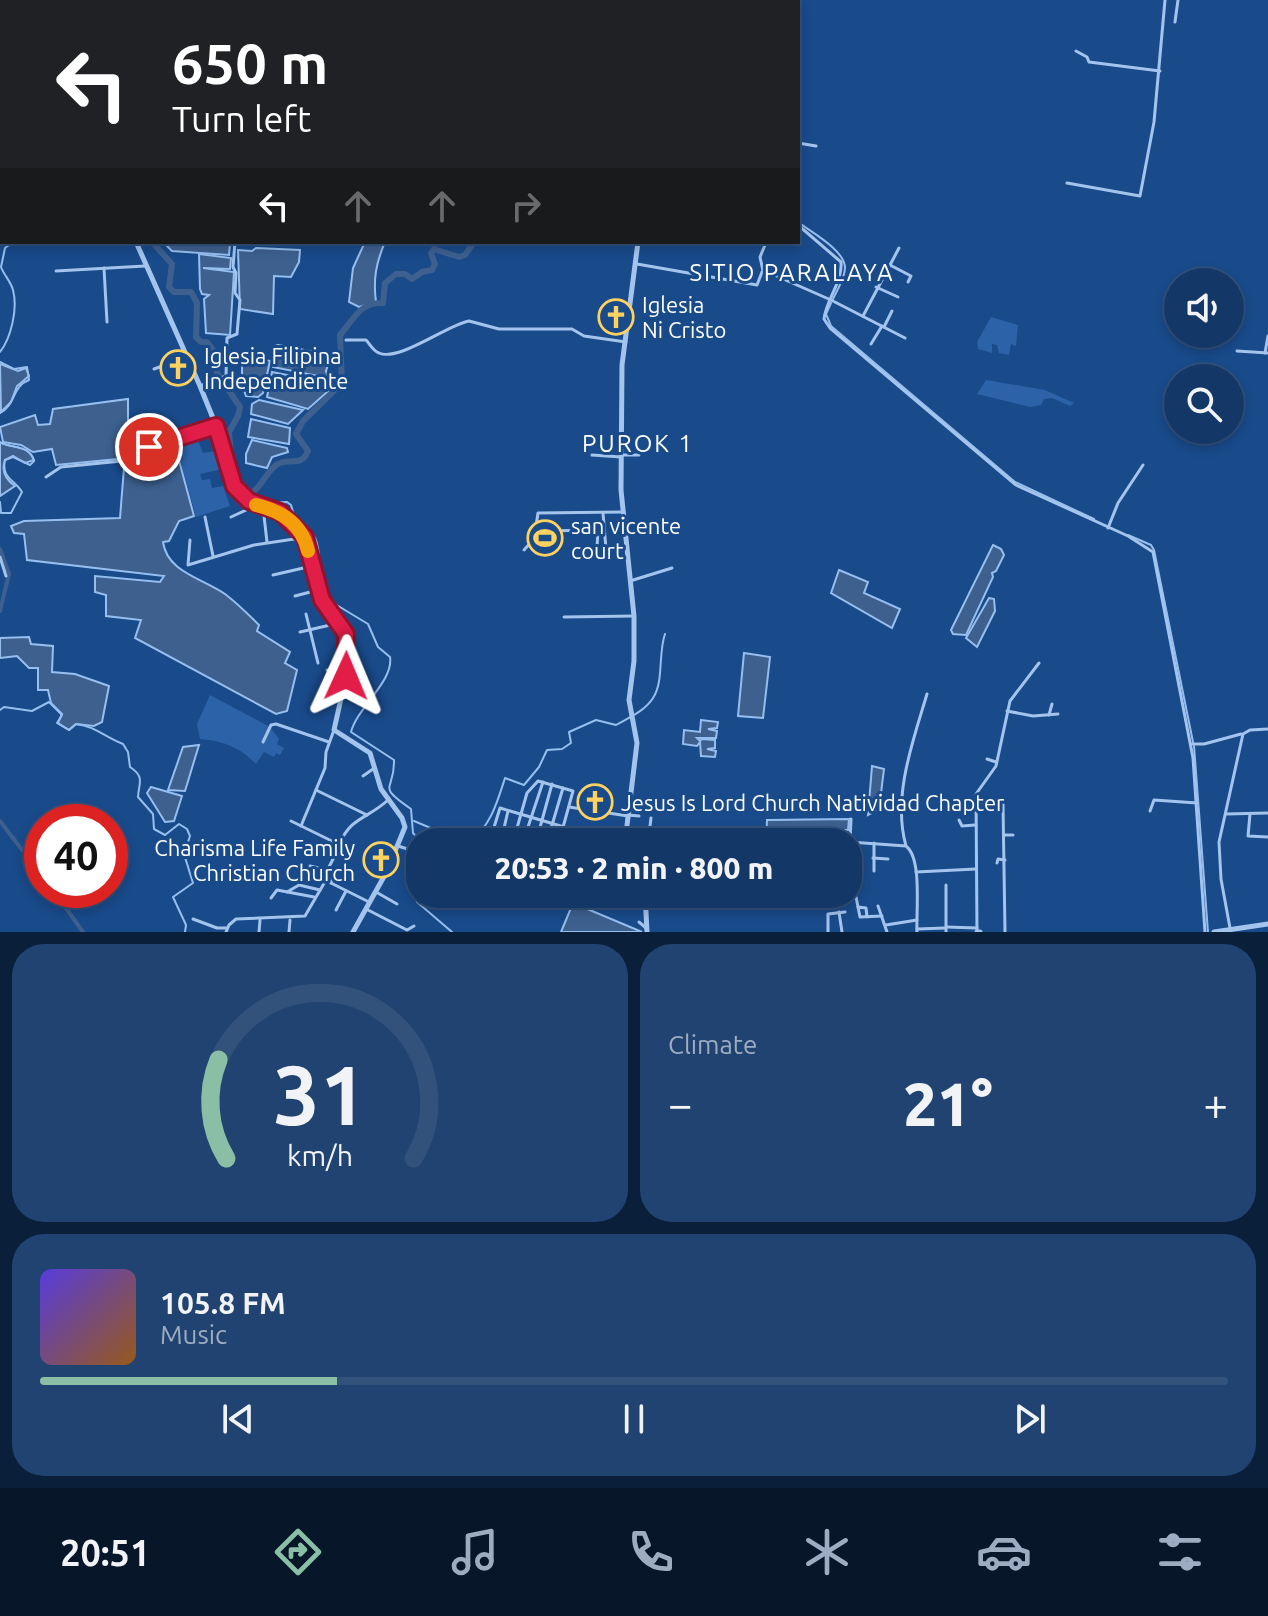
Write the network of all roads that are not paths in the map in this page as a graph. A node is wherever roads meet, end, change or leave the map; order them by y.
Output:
1 (1165, 0) edge
2 (1178, 0) edge
3 (1175, 22) dead end
4 (1076, 51) dead end
5 (1160, 71) junction
6 (800, 143) edge
7 (816, 146) dead end
8 (1067, 183) dead end
9 (800, 227) edge
10 (137, 244) edge
11 (236, 244) edge
12 (638, 244) edge
13 (765, 245) dead end
14 (899, 248) dead end
15 (637, 264) junction
16 (890, 265) junction
17 (145, 266) junction
18 (104, 268) junction
19 (56, 271) dead end
20 (763, 271) junction
21 (908, 282) dead end
22 (876, 287) junction
23 (898, 297) dead end
24 (829, 299) junction
25 (892, 311) dead end
26 (863, 316) junction
27 (107, 322) dead end
28 (883, 326) junction
29 (1268, 336) edge
30 (905, 338) dead end
31 (346, 340) dead end
32 (626, 342) junction
33 (871, 344) dead end
34 (1237, 351) dead end
35 (1267, 353) edge
36 (188, 357) junction
37 (154, 369) dead end
38 (200, 386) junction
39 (216, 426) junction
40 (592, 455) dead end
41 (639, 455) dead end
42 (621, 456) junction
43 (1143, 465) dead end
44 (46, 477) dead end
45 (260, 506) junction
46 (602, 512) junction
47 (622, 512) junction
48 (205, 517) dead end
49 (231, 517) dead end
50 (1109, 527) junction
51 (598, 530) junction
52 (604, 530) junction
53 (540, 531) dead end
54 (305, 537) junction
55 (190, 540) dead end
56 (267, 542) junction
57 (524, 550) dead end
58 (213, 556) junction
59 (0, 557) edge
60 (312, 566) junction
61 (672, 568) dead end
62 (273, 575) dead end
63 (6, 576) dead end
64 (630, 581) junction
65 (318, 590) junction
66 (295, 596) dead end
67 (306, 614) dead end
68 (634, 616) junction
69 (564, 617) dead end
70 (340, 622) junction
71 (310, 630) junction
72 (300, 632) dead end
73 (314, 647) junction
74 (306, 649) dead end
75 (318, 663) dead end
76 (1039, 663) dead end
77 (327, 670) dead end
78 (346, 676) junction
79 (927, 694) dead end
80 (1052, 704) dead end
81 (1007, 711) junction
82 (1058, 714) dead end
83 (1049, 715) junction
84 (1268, 729) edge
85 (334, 730) junction
86 (1243, 734) junction
87 (263, 742) dead end
88 (329, 742) junction
89 (1191, 744) junction
90 (987, 759) dead end
91 (996, 762) junction
92 (376, 767) junction
93 (363, 776) dead end
94 (543, 782) junction
95 (552, 784) junction
96 (563, 787) junction
97 (316, 790) junction
98 (388, 800) junction
99 (975, 802) junction
100 (1197, 803) junction
101 (569, 807) junction
102 (508, 811) junction
103 (1150, 811) dead end
104 (1268, 813) edge
105 (1226, 814) junction
106 (1250, 814) junction
107 (367, 815) junction
108 (520, 815) junction
109 (628, 816) junction
110 (639, 816) dead end
111 (531, 818) junction
112 (651, 818) dead end
113 (851, 819) dead end
114 (959, 820) dead end
115 (291, 821) dead end
116 (542, 821) junction
117 (552, 824) junction
118 (975, 825) junction
119 (301, 826) junction
120 (564, 827) joint
121 (491, 828) edge
122 (505, 828) edge
123 (517, 828) edge
124 (528, 828) edge
125 (540, 828) edge
126 (551, 828) edge
127 (627, 828) edge
128 (650, 828) edge
129 (1004, 835) junction
130 (1013, 835) dead end
131 (1268, 837) edge
132 (874, 843) junction
133 (340, 845) junction
134 (398, 846) junction
135 (906, 846) junction
136 (406, 849) edge
137 (1000, 852) dead end
138 (873, 858) junction
139 (888, 859) dead end
140 (1000, 860) junction
141 (310, 866) dead end
142 (976, 869) junction
143 (327, 870) junction
144 (337, 870) dead end
145 (874, 871) dead end
146 (916, 872) junction
147 (326, 880) junction
148 (331, 883) junction
149 (946, 885) dead end
150 (320, 890) junction
151 (346, 891) junction
152 (286, 892) junction
153 (376, 892) junction
154 (271, 898) dead end
155 (316, 898) junction
156 (397, 904) dead end
157 (368, 906) junction
158 (878, 906) dead end
159 (862, 907) edge
160 (647, 908) edge
161 (858, 908) edge
162 (336, 910) dead end
163 (882, 916) junction
164 (867, 917) junction
165 (290, 918) junction
166 (193, 919) dead end
167 (260, 920) junction
168 (917, 920) junction
169 (639, 922) dead end
170 (1268, 924) edge
171 (886, 925) junction
172 (414, 926) dead end
173 (946, 929) edge
174 (227, 930) edge
175 (646, 930) edge
176 (917, 931) edge
177 (978, 931) edge
178 (1230, 931) edge
179 (259, 932) edge
180 (289, 932) edge
181 (353, 932) edge
182 (828, 932) edge
183 (842, 932) edge
184 (887, 932) edge
185 (1005, 932) edge
186 (1205, 932) edge
187 (1214, 932) edge

1 - 5 street
2 - 3 street
4 - 5 street
5 - 8 street
6 - 7 street
9 - 24 street
10 - 17 street
11 - 38 street
12 - 15 street
13 - 20 street
14 - 16 street
15 - 20 street
15 - 32 street
16 - 21 street
16 - 22 street
17 - 18 street
17 - 36 street
18 - 19 street
18 - 27 street
20 - 24 street
22 - 23 street
22 - 26 street
24 - 26 street
24 - 50 street
25 - 28 street
26 - 28 street
28 - 30 street
28 - 33 street
29 - 35 street
31 - 32 street
32 - 42 street
34 - 35 street
36 - 37 street
36 - 38 street
38 - 39 street
39 - 44 street
39 - 45 street
40 - 42 street
41 - 42 street
42 - 47 street
43 - 50 street
45 - 49 street
45 - 54 street
45 - 56 street
46 - 47 street
46 - 52 street
46 - 57 street
47 - 64 street
48 - 58 street
50 - 89 street
51 - 52 street
51 - 52 street
51 - 53 street
54 - 56 street
54 - 60 street
55 - 58 street
56 - 58 street
59 - 63 street
60 - 62 street
60 - 65 street
61 - 64 street
64 - 68 street
65 - 66 street
65 - 70 street
67 - 71 street
68 - 69 street
68 - 109 street
70 - 71 street
70 - 78 street
71 - 72 street
71 - 73 street
73 - 74 street
73 - 75 street
76 - 81 street
77 - 78 street
78 - 85 street
79 - 135 street
80 - 83 street
81 - 83 street
81 - 91 street
82 - 83 street
84 - 86 street
85 - 88 street
85 - 92 street
86 - 89 street
86 - 105 street
87 - 88 street
88 - 97 street
89 - 100 street
90 - 91 street
91 - 99 street
92 - 93 street
92 - 98 street
94 - 95 street
94 - 108 street
94 - 111 street
95 - 96 street
95 - 116 street
96 - 101 street
96 - 117 street
97 - 107 street
97 - 119 street
98 - 107 street
98 - 134 street
99 - 118 street
99 - 129 street
100 - 103 street
100 - 186 street
101 - 109 street
101 - 120 street
102 - 108 street
102 - 121 street
102 - 122 street
104 - 106 street
105 - 106 street
105 - 178 street
106 - 131 street
107 - 133 street
108 - 111 street
108 - 123 street
109 - 110 street
109 - 127 street
111 - 116 street
111 - 124 street
112 - 128 street
113 - 132 street
114 - 118 street
115 - 119 street
116 - 117 street
116 - 125 street
117 - 120 street
117 - 126 street
118 - 142 street
119 - 133 street
129 - 130 street
129 - 140 street
132 - 135 street
132 - 138 street
133 - 143 street
134 - 136 street
134 - 153 street
135 - 146 street
137 - 140 street
138 - 139 street
138 - 145 street
140 - 185 street
141 - 143 street
142 - 146 street
142 - 177 street
143 - 147 street
144 - 148 street
146 - 168 street
147 - 148 street
147 - 150 street
148 - 151 street
149 - 173 street
150 - 152 street
150 - 155 street
151 - 157 street
151 - 162 street
152 - 154 street
152 - 155 street
153 - 156 street
153 - 157 street
155 - 165 street
157 - 172 street
157 - 181 street
158 - 163 street
159 - 164 street
160 - 175 street
161 - 164 street
163 - 164 street
163 - 171 street
165 - 167 street
165 - 180 street
166 - 174 street
167 - 174 street
167 - 179 street
168 - 171 street
168 - 176 street
169 - 175 street
170 - 178 street
171 - 184 street
173 - 176 street
173 - 177 street
178 - 187 street
182 - 183 street

